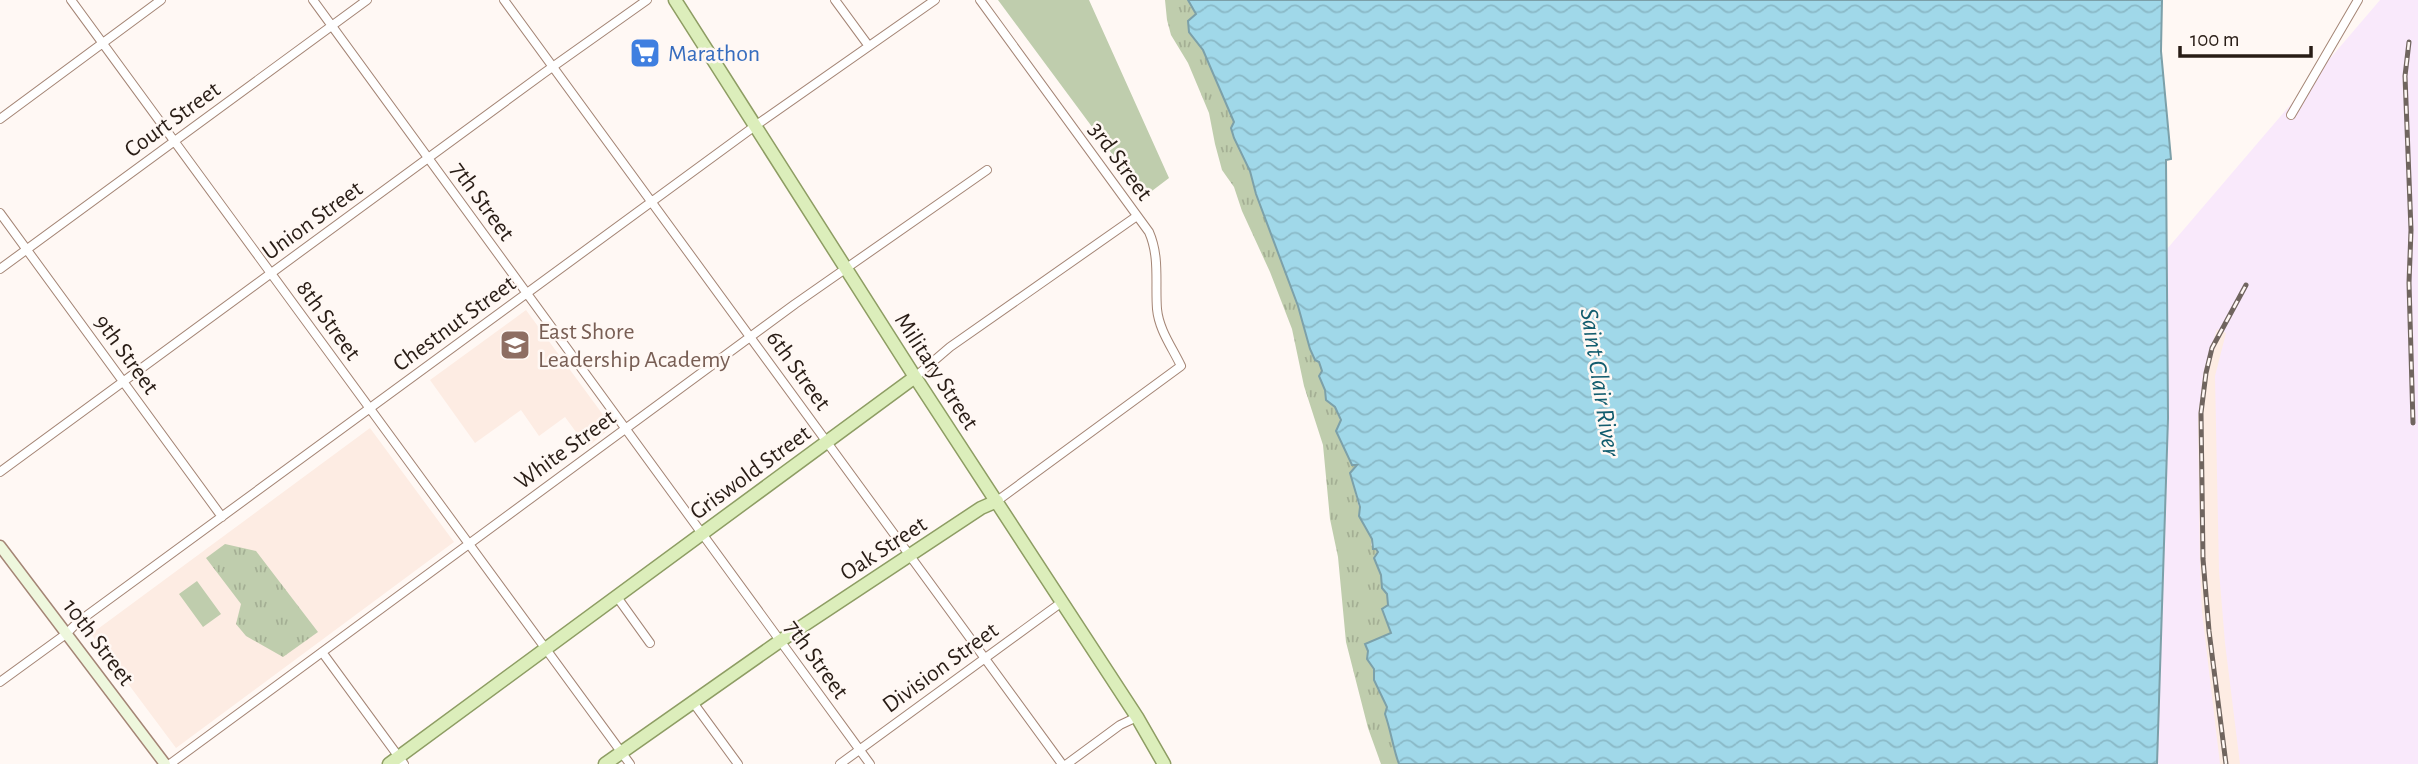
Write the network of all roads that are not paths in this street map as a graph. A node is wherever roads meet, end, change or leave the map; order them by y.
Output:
1 (71, 0) edge
2 (161, 0) edge
3 (313, 0) edge
4 (366, 0) edge
5 (504, 0) edge
6 (647, 0) edge
7 (675, 0) edge
8 (835, 0) edge
9 (935, 0) edge
10 (980, 0) edge
11 (2358, 0) edge
12 (331, 26) junction
13 (103, 44) junction
14 (868, 45) junction
15 (553, 67) junction
16 (2291, 115) dead end
17 (0, 118) edge
18 (755, 126) junction
19 (174, 141) junction
20 (428, 158) junction
21 (987, 170) dead end
22 (653, 202) junction
23 (0, 213) edge
24 (1137, 216) junction
25 (26, 250) junction
26 (846, 268) junction
27 (0, 269) edge
28 (271, 273) junction
29 (527, 293) junction
30 (751, 337) junction
31 (1181, 366) joint
32 (915, 377) junction
33 (123, 381) junction
34 (370, 408) junction
35 (625, 428) junction
36 (827, 442) junction
37 (0, 472) edge
38 (997, 501) junction
39 (222, 517) junction
40 (702, 533) junction
41 (469, 543) junction
42 (0, 546) edge
43 (909, 555) junction
44 (617, 597) junction
45 (1062, 603) junction
46 (66, 634) junction
47 (780, 641) junction
48 (650, 643) dead end
49 (545, 648) junction
50 (322, 652) junction
51 (985, 658) junction
52 (0, 682) edge
53 (692, 701) junction
54 (1136, 717) junction
55 (860, 750) junction
56 (621, 752) junction
57 (397, 762) edge
58 (168, 764) edge
59 (605, 764) edge
60 (630, 764) edge
61 (738, 764) edge
62 (840, 764) edge
63 (870, 764) edge
64 (1064, 764) edge
65 (1164, 764) edge

1 - 13 street, 8th Street
2 - 13 street
3 - 12 street, 7th Street
4 - 12 street, Court Street
5 - 15 street, 6th Street
6 - 15 street, Union Street
7 - 18 main road, Military Street
8 - 14 street
9 - 14 street, Chestnut Street
10 - 24 street, 3rd Street
11 - 16 street
12 - 19 street, Court Street
12 - 20 street, 7th Street
13 - 17 street
13 - 19 street, 8th Street
14 - 18 street, Chestnut Street
15 - 20 street, Union Street
15 - 22 street, 6th Street
18 - 22 street, Chestnut Street
18 - 26 main road, Military Street
19 - 25 street, Court Street
19 - 28 street, 8th Street
20 - 28 street, Union Street
20 - 29 street, 7th Street
21 - 26 street, White Street
22 - 29 street, Chestnut Street
22 - 30 street, 6th Street
23 - 25 street, 9th Street
24 - 31 street, 3rd Street
24 - 32 street, Griswold Street
25 - 27 street, Court Street
25 - 33 street, 9th Street
26 - 30 street, White Street
26 - 32 main road, Military Street
28 - 33 street, Union Street
28 - 34 street, 8th Street
29 - 34 street, Chestnut Street
29 - 35 street, 7th Street
30 - 35 street, White Street
30 - 36 street, 6th Street
31 - 38 street, Oak Street
32 - 36 main road, Griswold Street
32 - 38 main road, Military Street
33 - 37 street, Union Street
33 - 39 street, 9th Street
34 - 39 street, Chestnut Street
34 - 41 street, 8th Street
35 - 40 street, 7th Street
35 - 41 street, White Street
36 - 40 main road, Griswold Street
36 - 43 street, 6th Street
38 - 43 main road, Oak Street
38 - 45 main road, Military Street
39 - 46 street, Chestnut Street
40 - 44 main road, Griswold Street
40 - 47 street, 7th Street
41 - 49 street, 8th Street
41 - 50 street, White Street
42 - 46 street, 10th Street
43 - 47 main road, Oak Street
43 - 51 street, 6th Street
44 - 48 street
44 - 49 main road, Griswold Street
45 - 51 street, Division Street
45 - 54 main road, Military Street
46 - 52 street, Chestnut Street
46 - 58 street, 10th Street
47 - 53 main road, Oak Street
47 - 55 street, 7th Street
49 - 56 street, 8th Street
49 - 57 main road, Griswold Street
50 - 57 street
50 - 58 street, White Street
51 - 55 street, Division Street
51 - 64 street, 6th Street
53 - 56 main road, Oak Street
53 - 61 street
54 - 64 street
54 - 65 main road, Military Street
55 - 62 street, Division Street
55 - 63 street, 7th Street
56 - 59 main road, Oak Street
56 - 60 street, 8th Street

